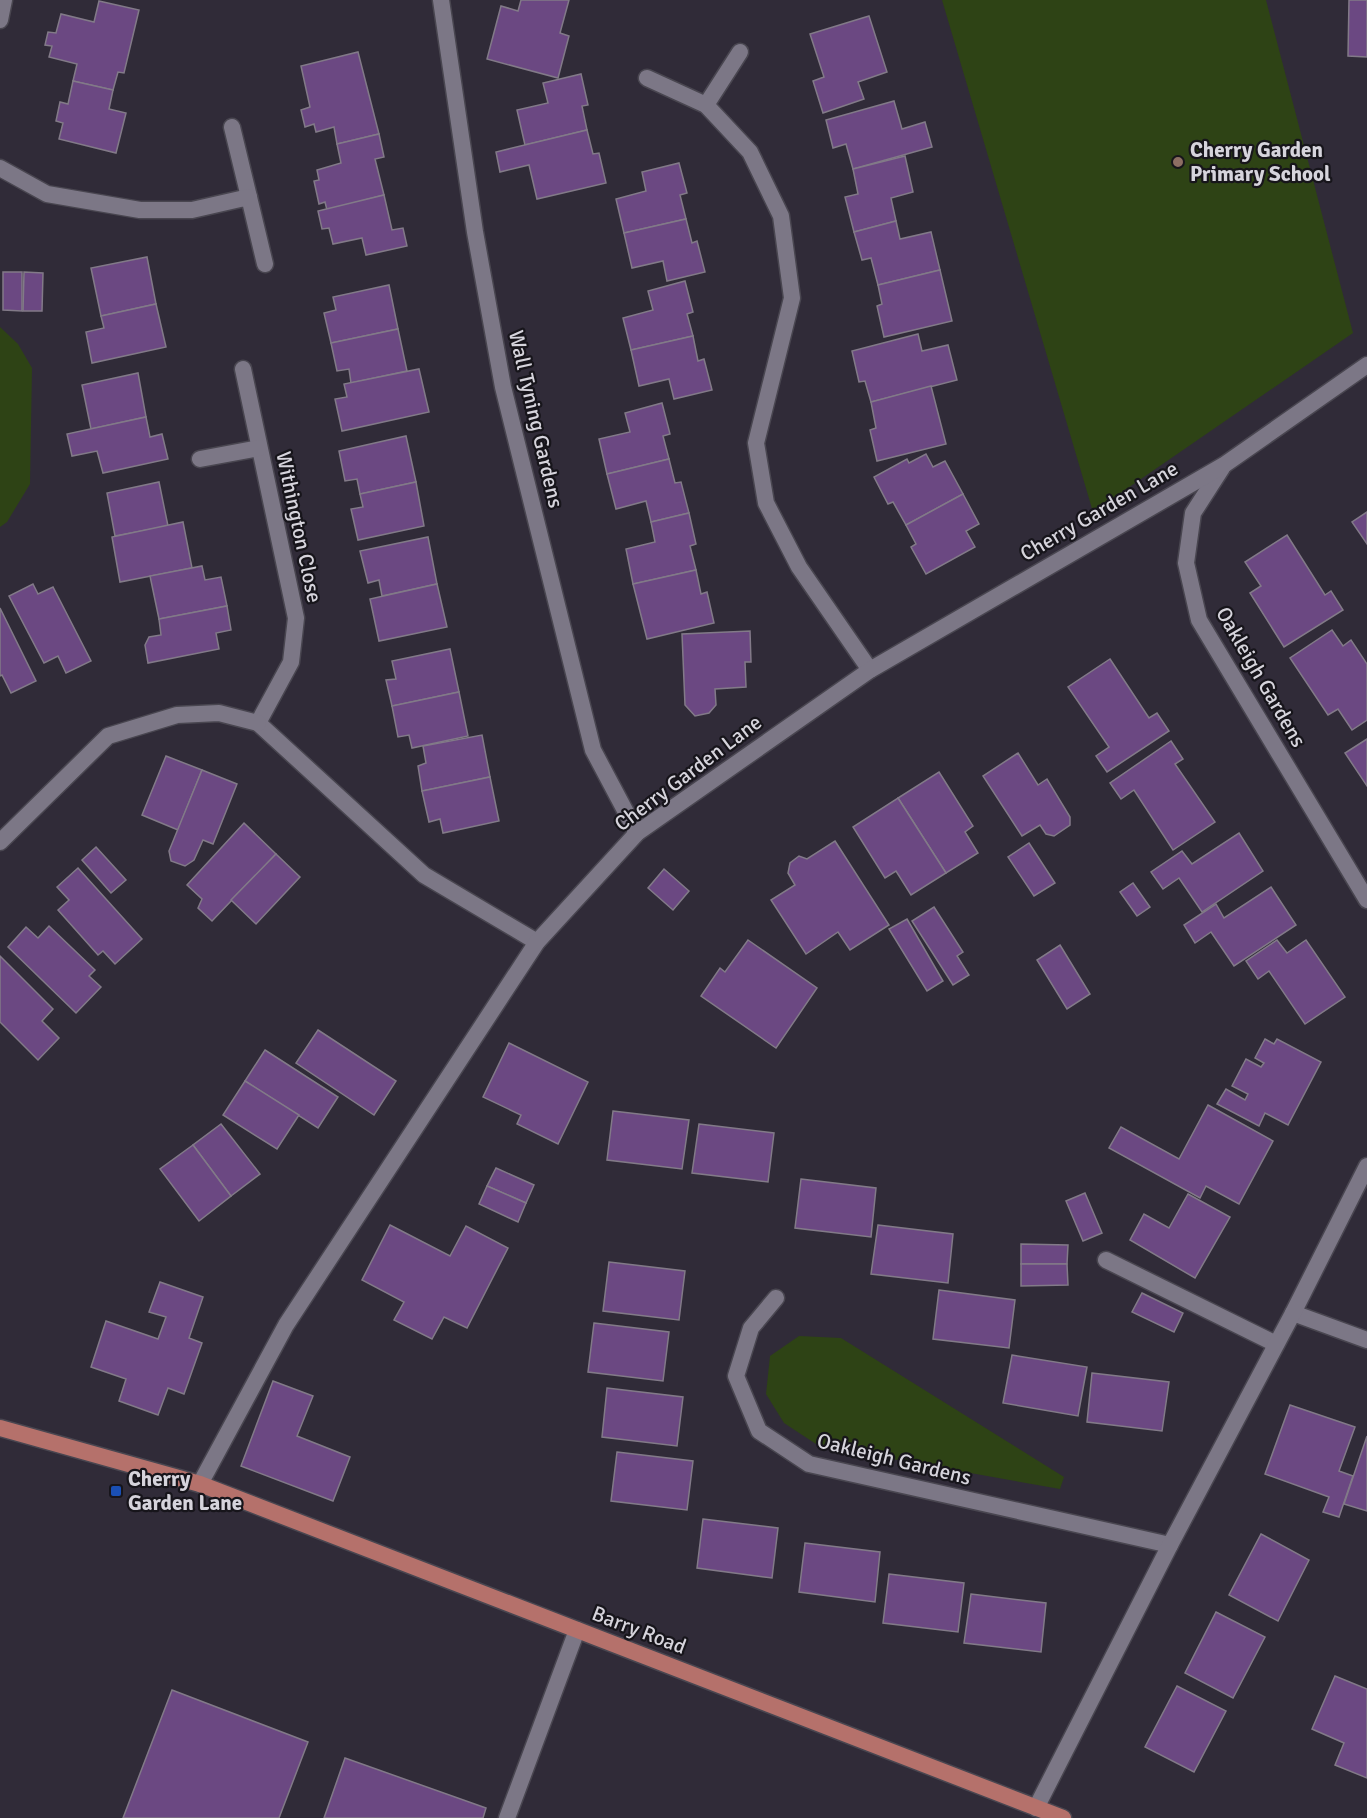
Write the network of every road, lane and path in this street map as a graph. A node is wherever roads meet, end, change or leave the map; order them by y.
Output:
1 (4, 0) edge
2 (441, 0) edge
3 (0, 20) edge
4 (740, 52) dead end
5 (647, 78) dead end
6 (706, 105) junction
7 (232, 127) dead end
8 (0, 168) edge
9 (249, 197) junction
10 (264, 264) dead end
11 (1367, 365) edge
12 (243, 369) dead end
13 (260, 448) junction
14 (200, 459) dead end
15 (1224, 465) junction
16 (870, 669) junction
17 (258, 723) junction
18 (637, 833) junction
19 (0, 842) edge
20 (1367, 900) edge
21 (537, 942) junction
22 (1367, 1166) edge
23 (1106, 1260) dead end
24 (776, 1298) dead end
25 (1293, 1313) junction
26 (1367, 1340) edge
27 (1276, 1344) junction
28 (0, 1428) edge
29 (200, 1484) junction
30 (1170, 1545) junction
31 (577, 1630) junction
32 (1036, 1808) junction
33 (507, 1818) edge
34 (1063, 1818) edge

1 - 3 street
2 - 18 street, Wall Tyning Gardens
4 - 6 street
5 - 6 street
6 - 16 street
7 - 9 street
8 - 9 street
9 - 10 street
11 - 15 street, Cherry Garden Lane
12 - 13 street, Withington Close
13 - 14 street
13 - 17 street, Withington Close
15 - 16 street, Cherry Garden Lane
15 - 20 street, Oakleigh Gardens
16 - 18 street, Cherry Garden Lane
17 - 19 street
17 - 21 street
18 - 21 street, Cherry Garden Lane
21 - 29 street, Cherry Garden Lane
22 - 25 street
23 - 27 street
24 - 30 street, Oakleigh Gardens
25 - 26 street
25 - 27 street
27 - 30 street
28 - 29 main road, Barry Road
29 - 31 main road, Barry Road
30 - 32 street
31 - 32 main road, Barry Road
31 - 33 street
32 - 34 main road, Barry Road

